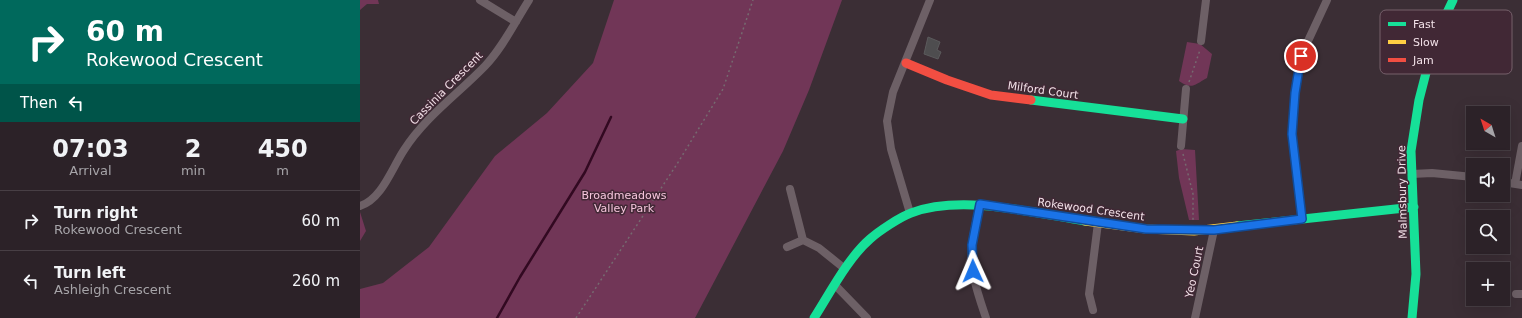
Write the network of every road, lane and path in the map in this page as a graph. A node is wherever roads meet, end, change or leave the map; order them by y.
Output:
1 (480, 0) edge
2 (529, 0) edge
3 (753, 0) edge
4 (930, 0) edge
5 (1206, 0) edge
6 (1328, 0) edge
7 (1453, 0) edge
8 (1448, 10) edge
9 (516, 22) junction
10 (1201, 41) joint
11 (906, 62) junction
12 (1426, 74) edge
13 (1186, 89) joint
14 (1183, 119) junction
15 (1181, 146) joint
16 (1522, 146) edge
17 (1412, 174) junction
18 (1466, 176) edge
19 (1518, 185) edge
20 (790, 189) dead end
21 (980, 204) junction
22 (360, 206) edge
23 (1414, 207) junction
24 (910, 213) junction
25 (1302, 219) junction
26 (1098, 223) junction
27 (1214, 230) junction
28 (1194, 231) junction
29 (803, 240) junction
30 (786, 247) dead end
31 (845, 269) junction
32 (835, 284) junction
33 (1093, 310) dead end
34 (576, 318) edge
35 (814, 318) edge
36 (867, 318) edge
37 (986, 318) edge
38 (1195, 318) edge
39 (1412, 318) edge

1 - 9 street
2 - 9 street, Cassinia Crescent
3 - 34 path
4 - 11 street
5 - 10 street
6 - 25 street
7 - 8 street, Malmsbury Drive
9 - 22 street, Cassinia Crescent
10 - 13 path
11 - 14 street, Milford Court
11 - 24 street
12 - 17 street, Malmsbury Drive
13 - 14 street
14 - 15 street
15 - 28 path
16 - 19 street
17 - 18 street
17 - 23 street, Malmsbury Drive
20 - 29 street
21 - 24 street, Rokewood Crescent
21 - 26 street, Rokewood Crescent
21 - 37 street
23 - 25 street, Rokewood Crescent
23 - 39 street, Malmsbury Drive
24 - 31 street, Rokewood Crescent
25 - 27 street, Rokewood Crescent
26 - 28 street, Rokewood Crescent
26 - 33 street
27 - 28 street, Rokewood Crescent
27 - 38 street, Yeo Court
29 - 30 street
29 - 31 street
31 - 32 street, Rokewood Crescent
32 - 35 street, Rokewood Crescent
32 - 36 street

